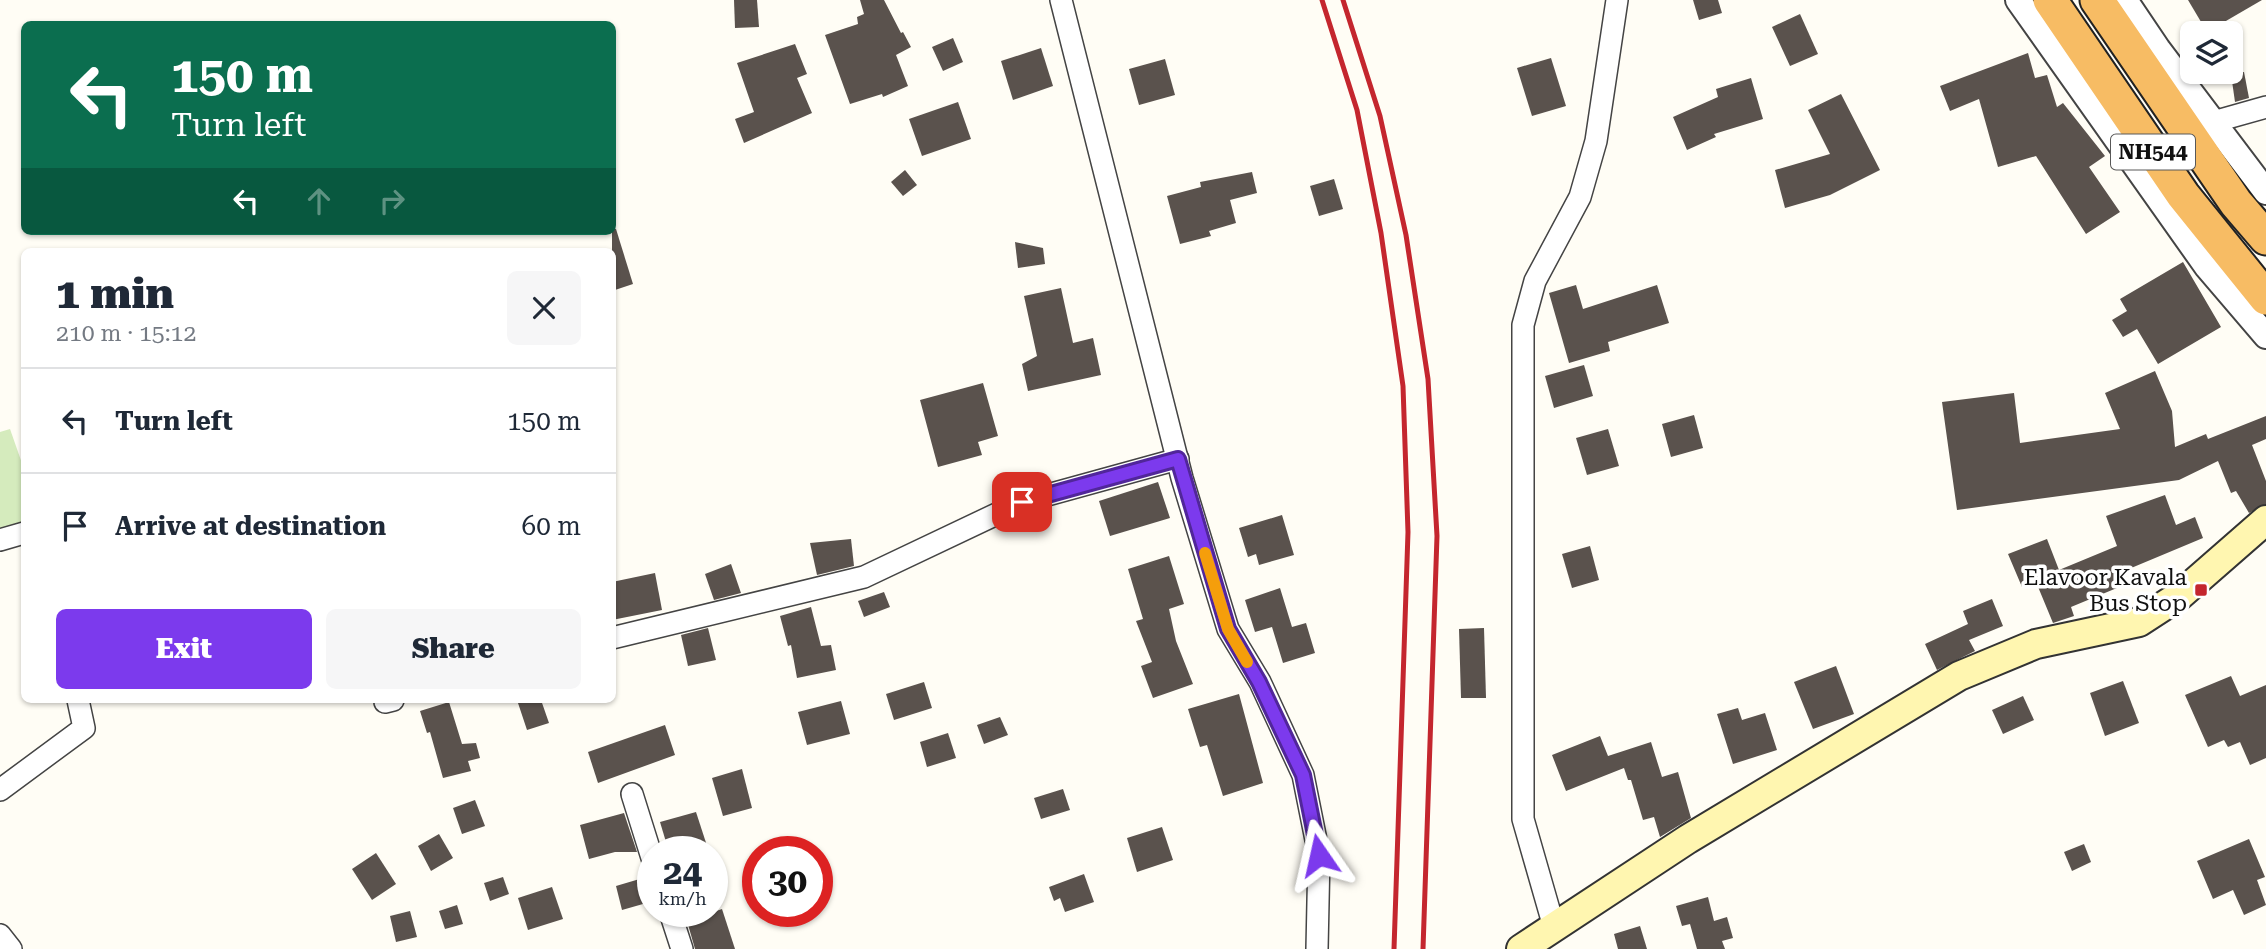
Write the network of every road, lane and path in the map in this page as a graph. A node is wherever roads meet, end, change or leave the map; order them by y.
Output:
1 (1061, 0) edge
2 (1617, 0) edge
3 (2018, 0) edge
4 (2050, 0) edge
5 (2097, 0) edge
6 (2125, 0) edge
7 (2266, 107) edge
8 (2213, 122) junction
9 (2266, 192) edge
10 (2266, 238) edge
11 (2266, 298) edge
12 (2266, 336) edge
13 (1178, 459) junction
14 (2266, 520) edge
15 (21, 534) edge
16 (0, 540) edge
17 (616, 637) edge
18 (79, 703) edge
19 (0, 790) edge
20 (632, 794) dead end
21 (645, 836) edge
22 (675, 927) edge
23 (1554, 927) junction
24 (0, 935) edge
25 (12, 949) edge
26 (682, 949) edge
27 (1317, 949) edge
28 (1521, 949) edge

1 - 13 street
2 - 23 street
3 - 12 street
4 - 11 highway, NH544
5 - 10 highway, NH544
6 - 8 street
7 - 8 street
8 - 9 street
13 - 17 street
13 - 27 street
14 - 23 main road
15 - 16 street
18 - 19 street
20 - 21 street
22 - 26 street
23 - 28 main road
24 - 25 street

